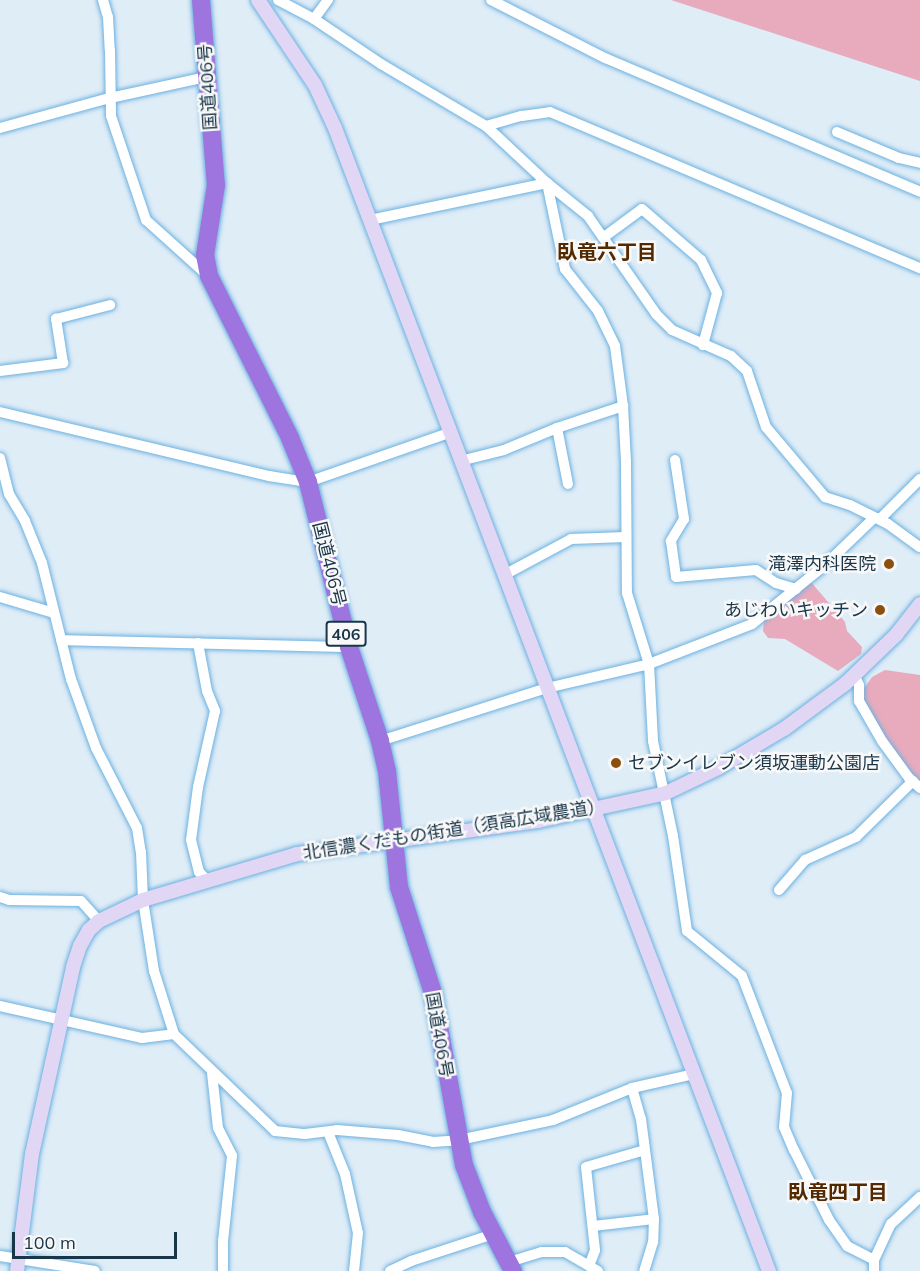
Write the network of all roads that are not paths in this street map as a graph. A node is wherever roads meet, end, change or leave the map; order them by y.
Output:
1 (103, 0) edge
2 (201, 0) edge
3 (258, 0) edge
4 (278, 0) edge
5 (328, 0) edge
6 (491, 0) edge
7 (314, 19) junction
8 (206, 77) junction
9 (110, 98) junction
10 (486, 126) junction
11 (0, 128) edge
12 (837, 132) dead end
13 (920, 163) edge
14 (547, 183) junction
15 (920, 192) edge
16 (370, 220) junction
17 (604, 237) junction
18 (920, 268) edge
19 (209, 276) junction
20 (110, 305) dead end
21 (703, 345) junction
22 (0, 371) edge
23 (623, 406) junction
24 (0, 411) edge
25 (557, 428) junction
26 (449, 433) junction
27 (0, 458) edge
28 (675, 460) dead end
29 (460, 461) junction
30 (920, 479) edge
31 (308, 482) junction
32 (568, 484) dead end
33 (874, 519) junction
34 (626, 537) junction
35 (920, 547) edge
36 (504, 575) junction
37 (796, 589) junction
38 (0, 597) edge
39 (920, 604) edge
40 (54, 613) junction
41 (61, 640) junction
42 (198, 643) junction
43 (350, 647) junction
44 (649, 664) junction
45 (854, 674) junction
46 (547, 688) junction
47 (380, 741) junction
48 (916, 784) edge
49 (666, 793) junction
50 (594, 809) junction
51 (392, 839) junction
52 (207, 880) junction
53 (779, 890) dead end
54 (0, 897) edge
55 (142, 900) junction
56 (99, 921) junction
57 (0, 1006) edge
58 (61, 1022) junction
59 (174, 1034) junction
60 (212, 1073) junction
61 (694, 1074) junction
62 (632, 1088) junction
63 (328, 1132) junction
64 (459, 1140) junction
65 (645, 1150) junction
66 (920, 1197) edge
67 (654, 1219) junction
68 (593, 1226) junction
69 (493, 1234) junction
70 (0, 1256) edge
71 (18, 1265) edge
72 (874, 1266) edge
73 (511, 1267) edge
74 (594, 1268) edge
75 (95, 1271) edge
76 (223, 1271) edge
77 (354, 1271) edge
78 (390, 1271) edge
79 (644, 1271) edge
80 (769, 1271) edge

1 - 9 street
2 - 8 highway, 国道406号 / 406
3 - 16 street
4 - 7 street
5 - 7 street
6 - 15 street
7 - 10 street
8 - 9 street
8 - 19 highway, 国道406号 / 406
9 - 11 street
9 - 19 street
10 - 14 street
10 - 18 street
12 - 13 street
14 - 16 street
14 - 17 street
14 - 23 street
16 - 26 street
17 - 21 street
17 - 21 street
19 - 31 highway, 国道406号 / 406
20 - 22 street
21 - 33 street
23 - 25 street
23 - 34 street
24 - 31 street
25 - 29 street
25 - 32 street
26 - 29 street
26 - 31 street
27 - 40 street
28 - 37 street
29 - 36 street
30 - 33 street
31 - 43 highway, 国道406号 / 406
33 - 35 street
33 - 37 street
34 - 36 street
34 - 44 street
36 - 46 street
37 - 44 street
38 - 40 street
39 - 45 street, 北信濃くだもの街道（須高広域農道）
40 - 41 street
41 - 42 street
41 - 55 street
42 - 43 street
42 - 52 street
43 - 47 highway, 国道406号 / 406
44 - 46 street
44 - 49 street
45 - 48 street
45 - 49 street, 北信濃くだもの街道（須高広域農道）
46 - 47 street
46 - 50 street
47 - 51 highway, 国道406号 / 406
48 - 53 street
49 - 50 street, 北信濃くだもの街道（須高広域農道）
49 - 72 street
50 - 51 street, 北信濃くだもの街道（須高広域農道）
50 - 61 street
51 - 52 street, 北信濃くだもの街道（須高広域農道）
51 - 64 highway, 国道406号 / 406
52 - 55 street, 北信濃くだもの街道（須高広域農道）
54 - 56 street
55 - 56 street, 北信濃くだもの街道（須高広域農道）
55 - 59 street
56 - 58 street
57 - 58 street
58 - 59 street
58 - 71 street
59 - 60 street
60 - 63 street
60 - 76 street
61 - 62 street
61 - 80 street
62 - 64 street
62 - 65 street
63 - 64 street
63 - 77 street
64 - 69 highway, 国道406号 / 406
65 - 67 street
65 - 68 street
66 - 72 street
67 - 68 street
67 - 79 street
68 - 74 street
69 - 73 highway, 国道406号 / 406
69 - 78 street
70 - 71 street
71 - 75 street
73 - 74 street

